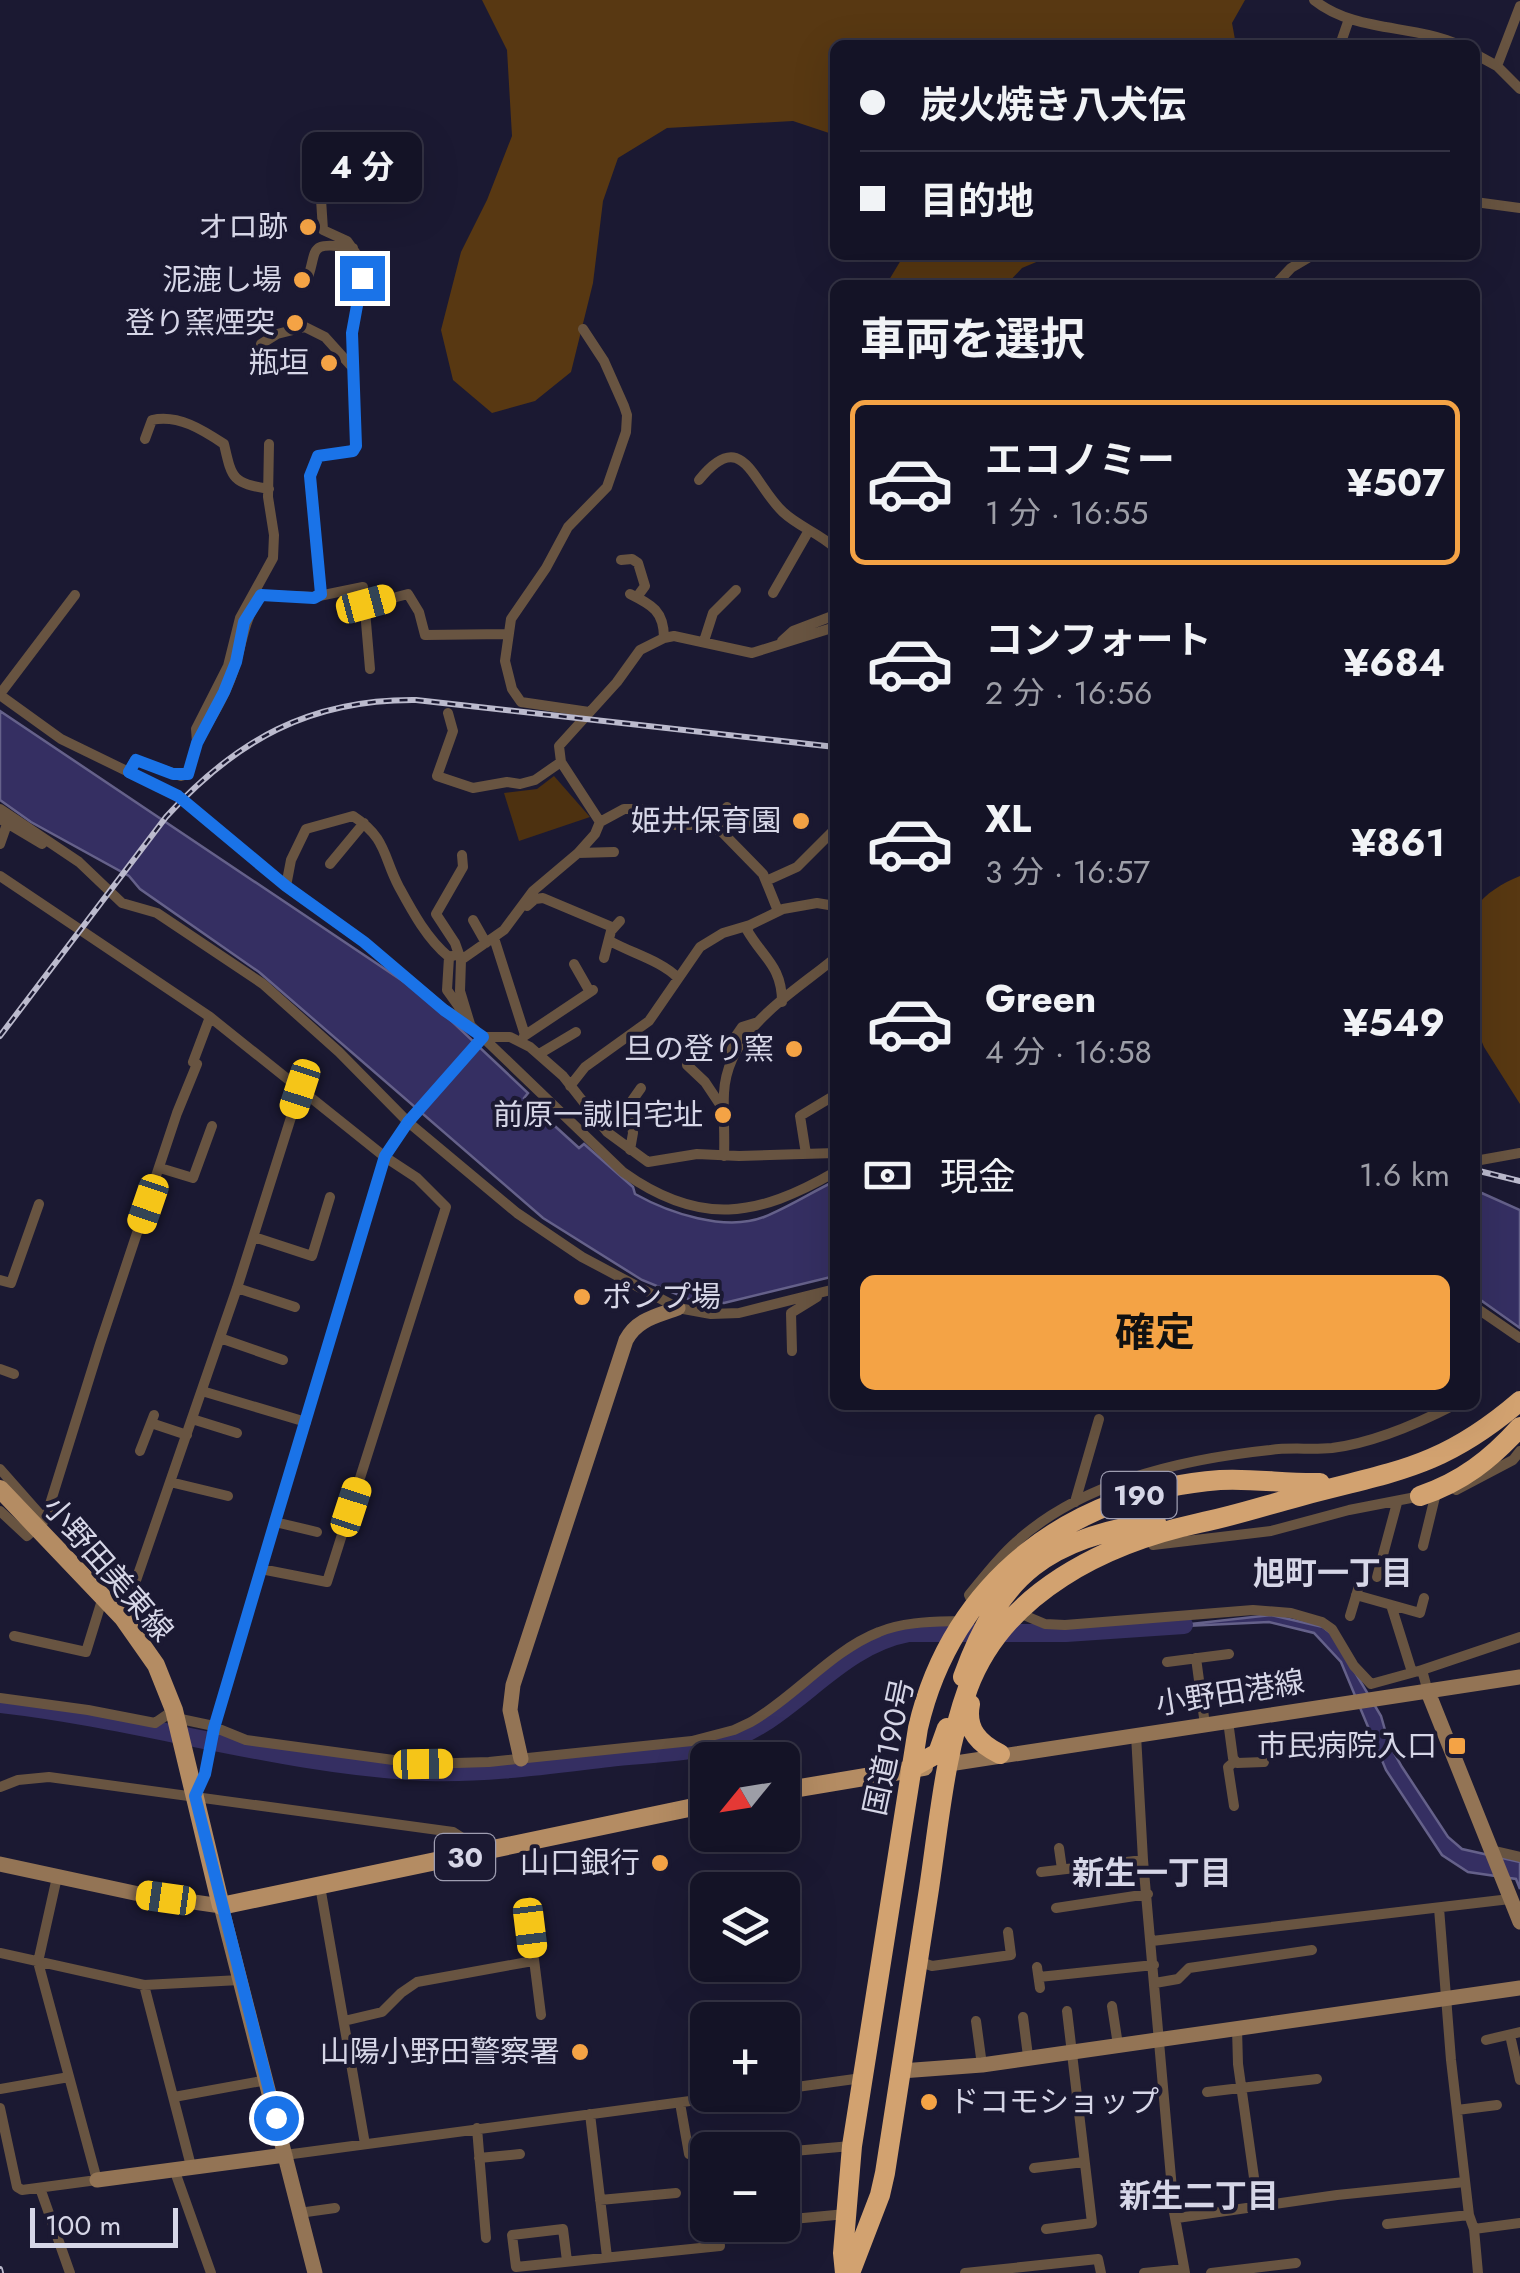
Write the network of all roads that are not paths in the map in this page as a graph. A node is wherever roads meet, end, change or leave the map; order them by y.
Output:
1 (1314, 0) edge
2 (1520, 6) edge
3 (1350, 19) junction
4 (1413, 32) junction
5 (1342, 40) edge
6 (1411, 40) edge
7 (1441, 40) edge
8 (1480, 57) edge
9 (1498, 66) junction
10 (1520, 89) edge
11 (378, 152) dead end
12 (1480, 203) edge
13 (1520, 208) edge
14 (354, 248) junction
15 (1305, 260) edge
16 (1280, 280) edge
17 (306, 285) dead end
18 (583, 330) dead end
19 (261, 344) dead end
20 (352, 367) junction
21 (145, 438) dead end
22 (270, 444) dead end
23 (700, 480) dead end
24 (269, 490) junction
25 (808, 532) junction
26 (830, 545) edge
27 (622, 560) dead end
28 (736, 590) dead end
29 (773, 593) dead end
30 (75, 594) dead end
31 (321, 594) junction
32 (366, 604) junction
33 (830, 618) edge
34 (830, 630) edge
35 (507, 634) junction
36 (664, 638) junction
37 (704, 642) junction
38 (778, 646) junction
39 (370, 669) dead end
40 (0, 694) edge
41 (589, 712) junction
42 (448, 713) dead end
43 (197, 743) junction
44 (561, 762) junction
45 (129, 772) junction
46 (727, 806) dead end
47 (0, 810) edge
48 (3, 822) edge
49 (600, 822) junction
50 (732, 822) junction
51 (364, 824) junction
52 (756, 824) dead end
53 (721, 831) junction
54 (830, 835) edge
55 (0, 844) edge
56 (52, 844) junction
57 (578, 852) junction
58 (614, 852) dead end
59 (462, 855) dead end
60 (330, 864) dead end
61 (0, 876) edge
62 (766, 880) junction
63 (286, 886) junction
64 (830, 905) edge
65 (778, 911) junction
66 (558, 912) dead end
67 (517, 914) junction
68 (473, 920) dead end
69 (750, 925) junction
70 (490, 940) junction
71 (610, 941) junction
72 (456, 957) junction
73 (604, 958) dead end
74 (830, 962) edge
75 (574, 964) dead end
76 (678, 978) junction
77 (782, 1002) junction
78 (210, 1017) junction
79 (758, 1022) junction
80 (470, 1025) junction
81 (576, 1032) dead end
82 (523, 1038) junction
83 (481, 1039) junction
84 (724, 1053) dead end
85 (538, 1054) junction
86 (687, 1066) dead end
87 (570, 1086) junction
88 (641, 1088) dead end
89 (300, 1089) junction
90 (830, 1098) edge
91 (725, 1112) junction
92 (410, 1120) junction
93 (212, 1126) dead end
94 (630, 1150) junction
95 (830, 1153) edge
96 (1520, 1153) edge
97 (806, 1154) junction
98 (385, 1156) junction
99 (724, 1156) junction
100 (1480, 1160) edge
101 (160, 1168) junction
102 (830, 1174) edge
103 (330, 1197) dead end
104 (39, 1204) dead end
105 (254, 1237) junction
106 (0, 1280) edge
107 (237, 1288) junction
108 (830, 1290) edge
109 (821, 1293) junction
110 (295, 1307) dead end
111 (678, 1308) junction
112 (1480, 1310) edge
113 (220, 1338) junction
114 (1520, 1338) edge
115 (792, 1351) dead end
116 (283, 1360) dead end
117 (0, 1369) edge
118 (14, 1374) dead end
119 (202, 1391) junction
120 (1520, 1401) edge
121 (1441, 1410) edge
122 (192, 1419) junction
123 (1099, 1419) dead end
124 (306, 1422) junction
125 (1520, 1427) edge
126 (237, 1433) dead end
127 (187, 1434) junction
128 (140, 1451) dead end
129 (1520, 1451) edge
130 (0, 1469) edge
131 (1362, 1481) junction
132 (170, 1482) junction
133 (0, 1490) edge
134 (228, 1496) dead end
135 (1301, 1496) junction
136 (1427, 1496) junction
137 (1075, 1502) junction
138 (1397, 1503) junction
139 (2, 1517) edge
140 (275, 1522) junction
141 (41, 1524) junction
142 (317, 1532) dead end
143 (1423, 1546) dead end
144 (262, 1570) junction
145 (1377, 1577) dead end
146 (103, 1597) junction
147 (1424, 1598) dead end
148 (1391, 1605) junction
149 (1350, 1616) dead end
150 (123, 1618) junction
151 (968, 1622) junction
152 (1003, 1630) junction
153 (14, 1636) dead end
154 (1520, 1637) edge
155 (1229, 1654) dead end
156 (1196, 1658) junction
157 (1167, 1662) dead end
158 (1417, 1671) junction
159 (1520, 1677) edge
160 (1428, 1692) junction
161 (0, 1698) edge
162 (176, 1716) junction
163 (1228, 1721) junction
164 (1205, 1724) junction
165 (214, 1731) junction
166 (1136, 1735) junction
167 (1000, 1754) junction
168 (521, 1759) junction
169 (1235, 1761) junction
170 (1264, 1762) dead end
171 (949, 1764) junction
172 (912, 1768) junction
173 (0, 1787) edge
174 (800, 1788) edge
175 (195, 1796) junction
176 (1234, 1806) dead end
177 (690, 1808) edge
178 (1059, 1848) dead end
179 (1492, 1853) junction
180 (477, 1855) junction
181 (1520, 1857) edge
182 (1142, 1860) junction
183 (0, 1864) edge
184 (1062, 1869) junction
185 (1041, 1872) dead end
186 (57, 1877) junction
187 (320, 1886) junction
188 (1148, 1894) junction
189 (1510, 1899) junction
190 (221, 1906) junction
191 (1056, 1908) dead end
192 (1438, 1908) junction
193 (1520, 1922) edge
194 (530, 1928) dead end
195 (1008, 1932) dead end
196 (1152, 1941) junction
197 (1312, 1950) dead end
198 (0, 1952) edge
199 (534, 1960) junction
200 (38, 1962) junction
201 (918, 1962) junction
202 (1154, 1965) junction
203 (1039, 1977) dead end
204 (240, 1980) junction
205 (1155, 1983) junction
206 (144, 1984) junction
207 (1520, 1988) edge
208 (1446, 1999) junction
209 (1112, 2006) dead end
210 (1067, 2011) dead end
211 (540, 2015) dead end
212 (1023, 2017) dead end
213 (344, 2021) junction
214 (976, 2021) dead end
215 (1236, 2028) junction
216 (1515, 2034) edge
217 (1159, 2039) junction
218 (1486, 2040) dead end
219 (1118, 2045) junction
220 (1071, 2051) junction
221 (1028, 2056) junction
222 (982, 2065) junction
223 (901, 2071) junction
224 (69, 2077) junction
225 (863, 2078) junction
226 (1318, 2079) dead end
227 (266, 2080) junction
228 (1520, 2080) edge
229 (800, 2086) edge
230 (1241, 2088) junction
231 (0, 2089) edge
232 (1207, 2092) dead end
233 (174, 2097) junction
234 (690, 2101) edge
235 (680, 2102) junction
236 (1497, 2105) dead end
237 (0, 2108) edge
238 (1456, 2110) junction
239 (590, 2114) junction
240 (477, 2128) junction
241 (365, 2144) junction
242 (852, 2146) junction
243 (800, 2150) edge
244 (520, 2154) dead end
245 (690, 2154) edge
246 (285, 2155) junction
247 (480, 2158) junction
248 (1084, 2162) junction
249 (182, 2168) junction
250 (1034, 2168) dead end
251 (849, 2170) junction
252 (885, 2173) junction
253 (98, 2180) junction
254 (1465, 2182) junction
255 (40, 2188) junction
256 (676, 2193) dead end
257 (600, 2200) junction
258 (1258, 2206) junction
259 (335, 2208) dead end
260 (299, 2212) junction
261 (846, 2214) junction
262 (1469, 2215) junction
263 (1176, 2218) junction
264 (800, 2222) edge
265 (1520, 2223) edge
266 (1387, 2224) dead end
267 (1046, 2228) dead end
268 (1474, 2229) junction
269 (486, 2238) dead end
270 (720, 2242) edge
271 (607, 2256) junction
272 (567, 2261) junction
273 (1296, 2262) dead end
274 (1035, 2269) edge
275 (1001, 2271) edge
276 (1185, 2271) edge
277 (70, 2273) edge
278 (211, 2273) edge
279 (315, 2273) edge
280 (847, 2273) edge
281 (965, 2273) edge
282 (1100, 2273) edge
283 (1144, 2273) edge
284 (1211, 2273) edge
285 (1478, 2273) edge

1 - 3 street
2 - 9 street
3 - 4 street
3 - 5 street
4 - 6 street
4 - 7 street
8 - 9 street
9 - 10 street
11 - 14 street
12 - 13 street
14 - 17 street
14 - 20 street
15 - 16 street
18 - 35 street
19 - 20 street
20 - 31 street
21 - 24 street
22 - 24 street
23 - 25 street
24 - 43 street
25 - 26 street
25 - 29 street
27 - 36 street
28 - 37 street
30 - 40 street
31 - 32 street
31 - 43 street
32 - 35 street
32 - 39 street
33 - 38 street
34 - 38 street
35 - 41 street
36 - 37 street
36 - 41 street
37 - 38 street
40 - 45 street
41 - 44 street
42 - 44 street
43 - 45 street
44 - 49 street
45 - 63 street
46 - 50 street
47 - 56 street
48 - 55 street
48 - 56 street
49 - 53 street
49 - 57 street
50 - 52 street
50 - 53 street
51 - 60 street
51 - 63 street
51 - 72 street
53 - 62 street
54 - 62 street
56 - 92 street
57 - 58 street
57 - 67 street
59 - 72 street
61 - 78 street
62 - 65 street
63 - 80 street
64 - 65 street
65 - 69 street
66 - 67 street
67 - 70 street
67 - 71 street
68 - 70 street
69 - 76 street
69 - 77 street
70 - 72 street
70 - 82 street
71 - 73 street
71 - 76 street
72 - 80 street
74 - 77 street
75 - 82 street
76 - 87 street
77 - 79 street
78 - 89 street
78 - 101 street
79 - 84 street
79 - 91 street
80 - 83 street
81 - 85 street
82 - 83 street
82 - 85 street
83 - 92 street
83 - 102 street
85 - 87 street
86 - 91 street
87 - 94 street
88 - 94 street
89 - 98 street
89 - 105 street
90 - 97 street
91 - 99 street
92 - 98 street
92 - 111 street
93 - 101 street
94 - 99 street
95 - 97 street
96 - 100 street
97 - 99 street
98 - 124 street
98 - 144 street
101 - 141 street
103 - 105 street
104 - 106 street
105 - 107 street
107 - 110 street
107 - 113 street
108 - 109 street
109 - 111 street
109 - 115 street
111 - 168 street
112 - 114 street
113 - 116 street
113 - 119 street
117 - 118 street
119 - 122 street
119 - 124 street
120 - 131 highway, 国道190号 / 190
121 - 137 street
122 - 126 street
122 - 127 street
123 - 137 street
124 - 140 street
125 - 136 highway
127 - 128 street
127 - 132 street
129 - 136 street
130 - 141 street
131 - 135 highway, 国道190号 / 190
131 - 151 highway, 国道190号 / 190
132 - 134 street
132 - 150 street
133 - 141 main road, 小野田美東線
135 - 151 highway
135 - 152 highway, 国道190号 / 190
136 - 138 street
136 - 143 street
137 - 151 street
138 - 145 street
138 - 152 street
139 - 141 street
140 - 142 street
140 - 144 street
141 - 146 main road, 小野田美東線
144 - 165 street
146 - 150 main road, 小野田美東線
146 - 153 street
147 - 148 street
148 - 149 street
148 - 158 street
150 - 162 main road, 小野田美東線
151 - 152 highway
151 - 168 street
151 - 172 highway, 国道190号 / 190
152 - 158 street
152 - 167 highway
152 - 171 highway, 国道190号 / 190
152 - 172 highway
154 - 158 street
155 - 156 street
156 - 157 street
156 - 164 street
158 - 160 street
159 - 160 street, 小野田港線
160 - 163 street, 小野田港線
160 - 179 street
161 - 162 street
162 - 165 street
162 - 175 main road, 小野田美東線
163 - 164 street, 小野田港線
163 - 169 street
164 - 166 street, 小野田港線
165 - 168 street
165 - 175 street
166 - 167 street, 小野田港線
166 - 182 street
167 - 171 street, 小野田港線
169 - 170 street
169 - 176 street
171 - 172 main road
171 - 201 highway, 国道190号 / 190
172 - 174 main road
172 - 225 highway, 国道190号 / 190
173 - 175 street
175 - 180 street
175 - 190 main road, 小野田美東線
177 - 180 main road, 30
178 - 184 street
179 - 181 street
179 - 189 street
180 - 187 main road, 30
182 - 184 street
182 - 188 street
183 - 186 street
184 - 185 street
186 - 190 street
186 - 200 street
187 - 190 main road, 30
187 - 213 street
188 - 191 street
188 - 196 street
189 - 192 street
189 - 193 street
190 - 204 street
192 - 196 street
192 - 208 street
194 - 199 street
195 - 201 street
196 - 202 street
197 - 205 street
198 - 200 street
199 - 211 street
199 - 213 street
200 - 206 street
200 - 224 street
201 - 223 highway, 国道190号 / 190
202 - 203 street
202 - 205 street
204 - 206 street
204 - 227 street
205 - 217 street
206 - 233 street
207 - 208 street
208 - 215 street
208 - 238 street
209 - 219 street
210 - 220 street
212 - 221 street
213 - 241 street
214 - 222 street
215 - 217 street
215 - 230 street
216 - 218 street
216 - 228 street
217 - 219 street
217 - 263 street
219 - 220 street
220 - 221 street
220 - 248 street
221 - 222 street
222 - 223 street
223 - 252 highway, 国道190号 / 190
224 - 231 street
224 - 253 street
225 - 229 street
225 - 242 highway, 国道190号 / 190
226 - 230 street
227 - 233 street
227 - 246 street
230 - 232 street
230 - 258 street
233 - 249 street
234 - 235 street
235 - 239 street
235 - 245 street
236 - 238 street
237 - 255 street
238 - 254 street
239 - 240 street
239 - 257 street
240 - 241 street
240 - 247 street
241 - 246 street
242 - 243 street
242 - 251 highway, 国道190号 / 190
244 - 247 street
246 - 249 street
246 - 260 street
247 - 269 street
248 - 250 street
248 - 267 street
249 - 253 street
249 - 278 street
251 - 252 highway
251 - 261 highway, 国道190号 / 190
252 - 280 highway, 国道190号 / 190
253 - 255 street
254 - 258 street
254 - 262 street
255 - 277 street
256 - 257 street
257 - 271 street
258 - 263 street
259 - 260 street
260 - 279 street
261 - 264 street
261 - 280 highway, 国道190号 / 190
262 - 266 street
262 - 268 street
263 - 276 street
265 - 268 street
268 - 285 street
270 - 271 street
271 - 272 street
272 - 272 street
273 - 284 street
274 - 275 street
274 - 282 street
275 - 281 street
276 - 283 street

